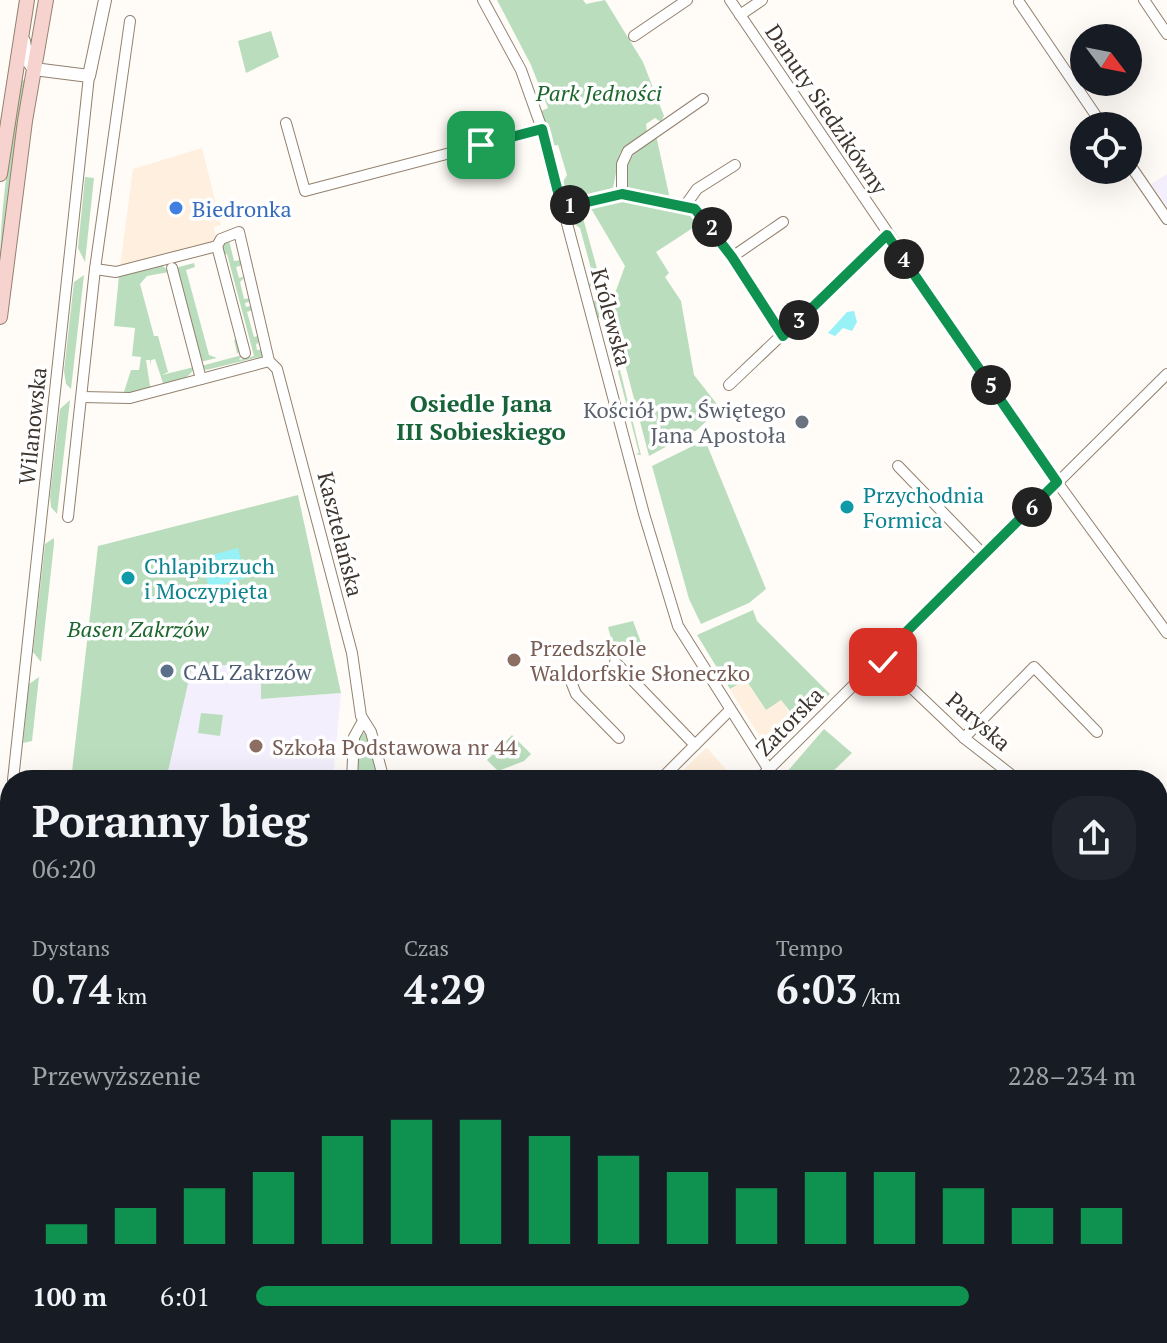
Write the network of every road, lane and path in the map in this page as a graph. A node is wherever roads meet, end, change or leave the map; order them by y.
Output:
1 (27, 0) edge
2 (46, 0) edge
3 (105, 0) edge
4 (483, 0) edge
5 (687, 0) edge
6 (730, 0) edge
7 (762, 0) edge
8 (1144, 0) edge
9 (1019, 2) edge
10 (740, 15) junction
11 (130, 21) dead end
12 (22, 30) junction
13 (1167, 34) edge
14 (634, 36) dead end
15 (34, 69) junction
16 (89, 76) junction
17 (703, 99) dead end
18 (1094, 112) edge
19 (286, 123) dead end
20 (542, 129) junction
21 (735, 165) dead end
22 (0, 174) edge
23 (1142, 182) edge
24 (622, 194) junction
25 (685, 206) junction
26 (562, 208) junction
27 (1167, 219) edge
28 (783, 222) dead end
29 (887, 235) junction
30 (217, 246) junction
31 (732, 257) junction
32 (172, 268) dead end
33 (95, 269) junction
34 (0, 317) edge
35 (783, 336) junction
36 (245, 353) dead end
37 (269, 361) junction
38 (1167, 374) edge
39 (201, 379) junction
40 (729, 385) dead end
41 (82, 397) junction
42 (898, 466) dead end
43 (1057, 482) junction
44 (68, 517) dead end
45 (984, 555) junction
46 (1167, 633) edge
47 (880, 658) junction
48 (615, 662) dead end
49 (568, 674) dead end
50 (729, 711) junction
51 (363, 721) junction
52 (1097, 732) dead end
53 (619, 738) dead end
54 (964, 738) junction
55 (695, 745) junction
56 (14, 770) edge
57 (352, 770) edge
58 (381, 770) edge
59 (670, 770) edge
60 (769, 770) joint
61 (1005, 770) edge

1 - 12 main road
2 - 15 main road
3 - 16 street, Wilanowska
4 - 20 street, Królewska
5 - 14 street
6 - 10 street, Danuty Siedzikówny
7 - 10 street
8 - 13 street
9 - 18 street
10 - 29 street, Danuty Siedzikówny
11 - 33 street
12 - 15 street
12 - 22 main road
15 - 16 street
15 - 34 main road
16 - 56 street, Wilanowska
17 - 24 street
19 - 20 street
20 - 26 street, Królewska
21 - 25 street
23 - 27 street
24 - 25 street
24 - 26 street
25 - 31 street
26 - 50 street, Królewska
28 - 31 street
29 - 35 street
29 - 43 street, Danuty Siedzikówny
30 - 33 street
30 - 36 street
30 - 37 street, Kasztelańska
31 - 35 street
32 - 39 street
33 - 41 street
35 - 40 street
37 - 39 street
37 - 51 street, Kasztelańska
38 - 43 street, Zatorska
39 - 41 street
41 - 44 street
42 - 45 street
43 - 45 street, Zatorska
43 - 46 street, Danuty Siedzikówny
45 - 47 street, Zatorska
47 - 54 street, Paryska
47 - 60 street, Zatorska
48 - 55 street
49 - 53 street
50 - 55 street
50 - 60 street, Królewska
51 - 57 street, Kasztelańska
51 - 58 street, Kasztelańska
52 - 54 street
54 - 61 street, Paryska
55 - 59 street

